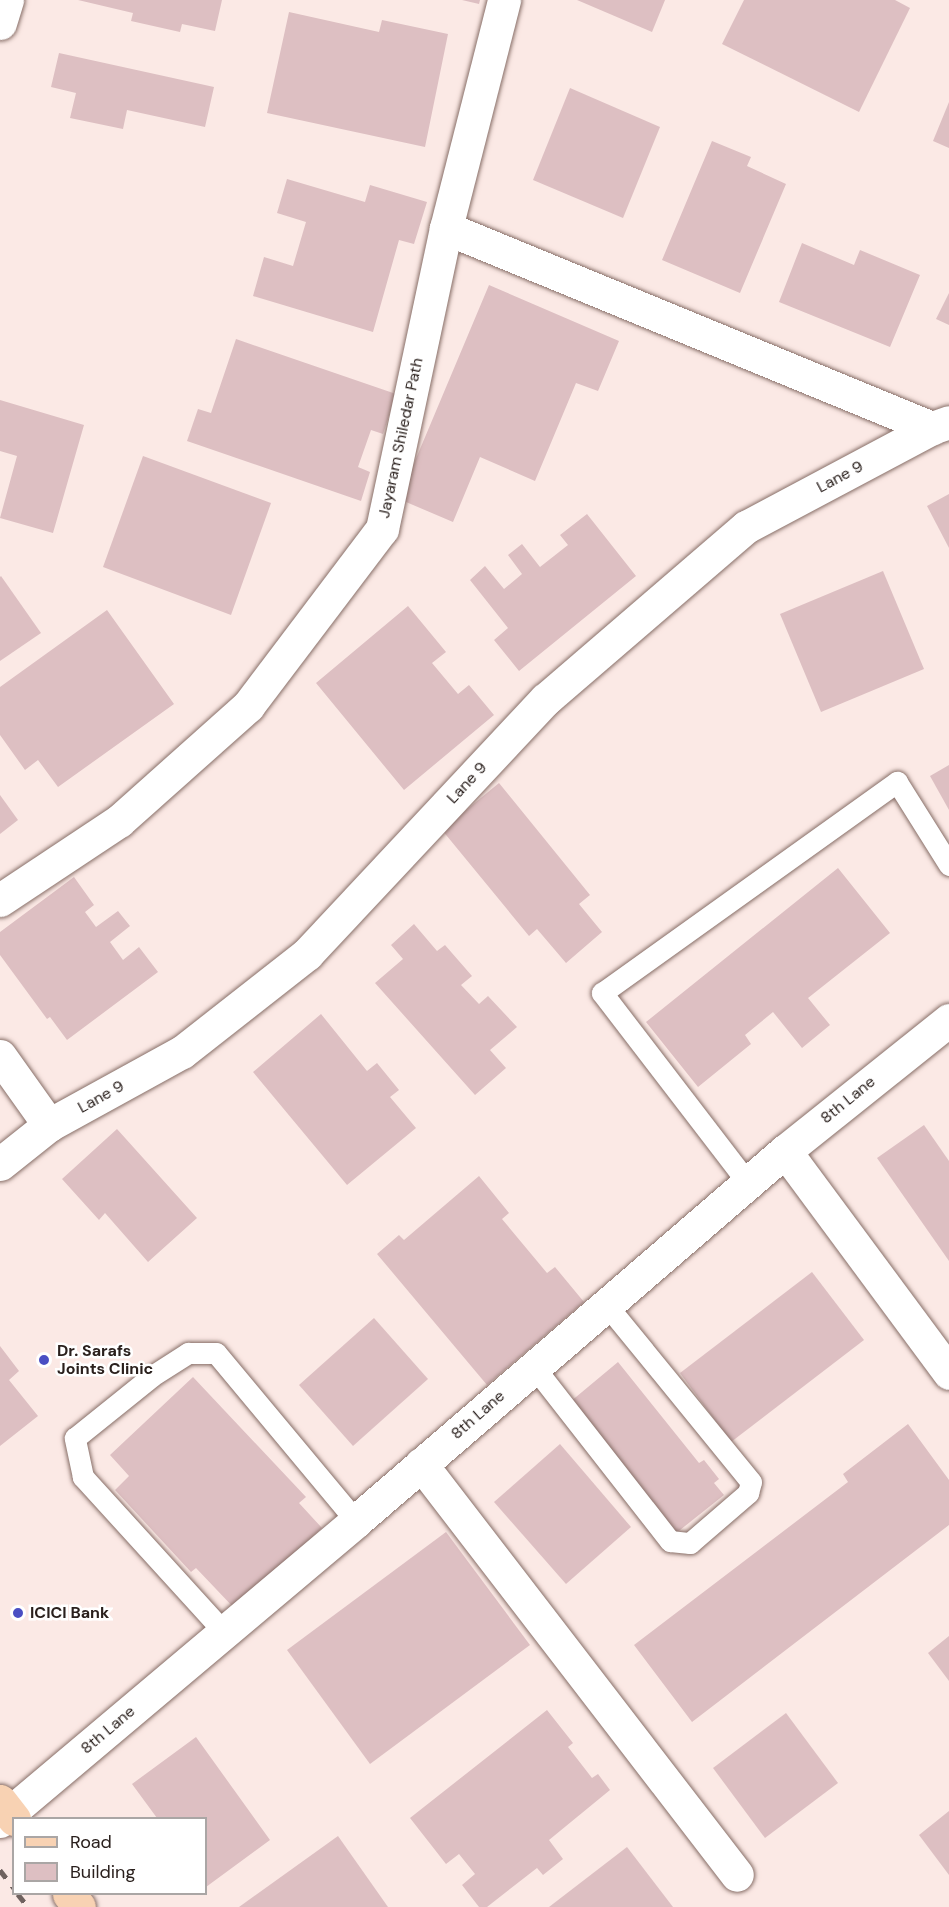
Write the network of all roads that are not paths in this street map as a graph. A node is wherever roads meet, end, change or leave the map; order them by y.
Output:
1 (7, 0) edge
2 (504, 0) edge
3 (0, 23) edge
4 (446, 228) junction
5 (941, 425) edge
6 (949, 865) edge
7 (0, 900) edge
8 (949, 1020) edge
9 (0, 1056) edge
10 (49, 1125) junction
11 (785, 1151) junction
12 (0, 1164) edge
13 (748, 1183) junction
14 (606, 1304) junction
15 (534, 1367) junction
16 (949, 1373) edge
17 (421, 1464) junction
18 (356, 1521) junction
19 (224, 1632) junction
20 (6, 1814) edge
21 (737, 1875) dead end

1 - 3 street
2 - 4 street, Jayaram Shiledar Path
4 - 5 street
4 - 7 street, Jayaram Shiledar Path
5 - 10 street, Lane 9
6 - 13 lane
8 - 11 street, 8th Lane
9 - 10 street
10 - 12 street, Lane 9
11 - 13 street, 8th Lane
11 - 16 street
13 - 14 street, 8th Lane
14 - 15 street, 8th Lane
14 - 15 lane
15 - 17 street, 8th Lane
17 - 18 street, 8th Lane
17 - 21 street
18 - 19 street, 8th Lane
18 - 19 lane
19 - 20 street, 8th Lane

